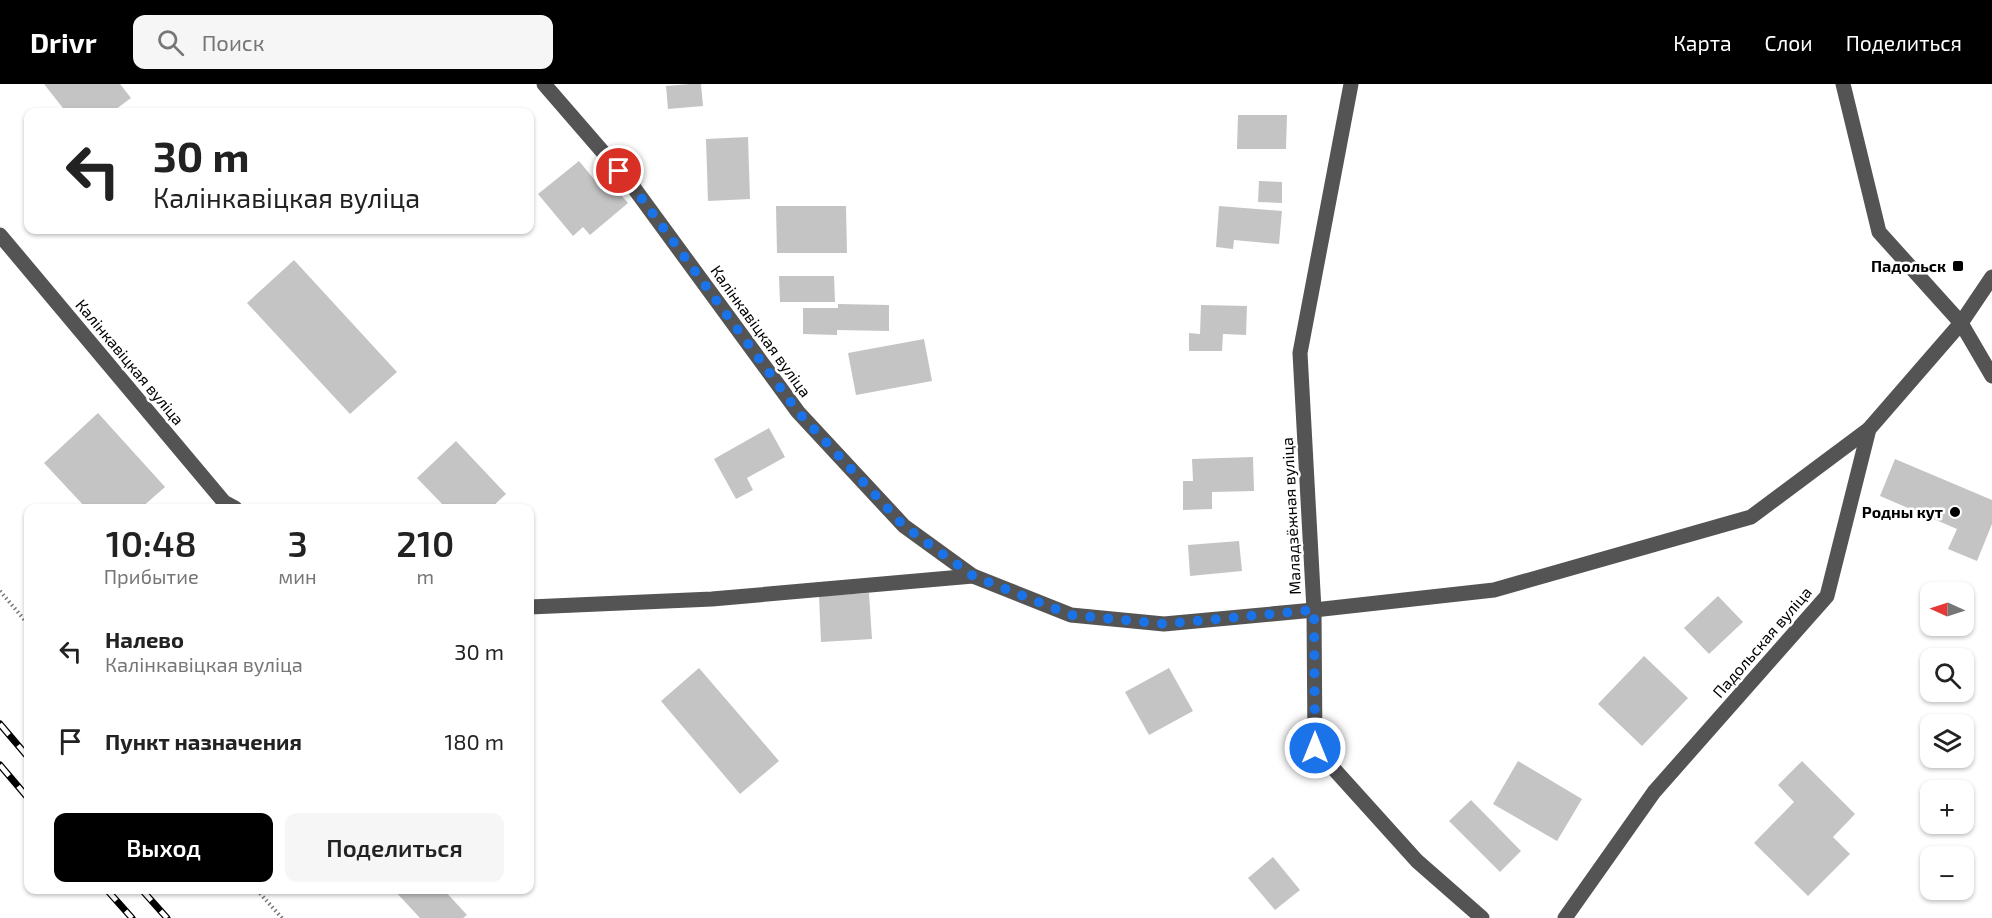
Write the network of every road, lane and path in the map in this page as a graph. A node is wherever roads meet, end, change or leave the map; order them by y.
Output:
1 (544, 84) edge
2 (1351, 84) edge
3 (1843, 84) edge
4 (0, 235) edge
5 (1992, 277) edge
6 (1961, 323) junction
7 (1992, 376) edge
8 (1869, 429) junction
9 (228, 504) edge
10 (973, 576) junction
11 (0, 591) edge
12 (534, 607) edge
13 (1314, 610) junction
14 (24, 619) edge
15 (261, 894) edge
16 (282, 918) edge
17 (1482, 918) edge
18 (1565, 918) edge

1 - 10 street, Калінкавіцкая вуліца
2 - 13 street, Маладзёжная вуліца
3 - 6 street
4 - 9 street, Калінкавіцкая вуліца
5 - 6 street, Падольская вуліца
6 - 7 street
6 - 8 street, Падольская вуліца
8 - 13 street, Калінкавіцкая вуліца
8 - 18 street, Падольская вуліца
10 - 12 street, Калінкавіцкая вуліца
10 - 13 street, Калінкавіцкая вуліца
11 - 14 path
13 - 17 street, Маладзёжная вуліца
15 - 16 path

